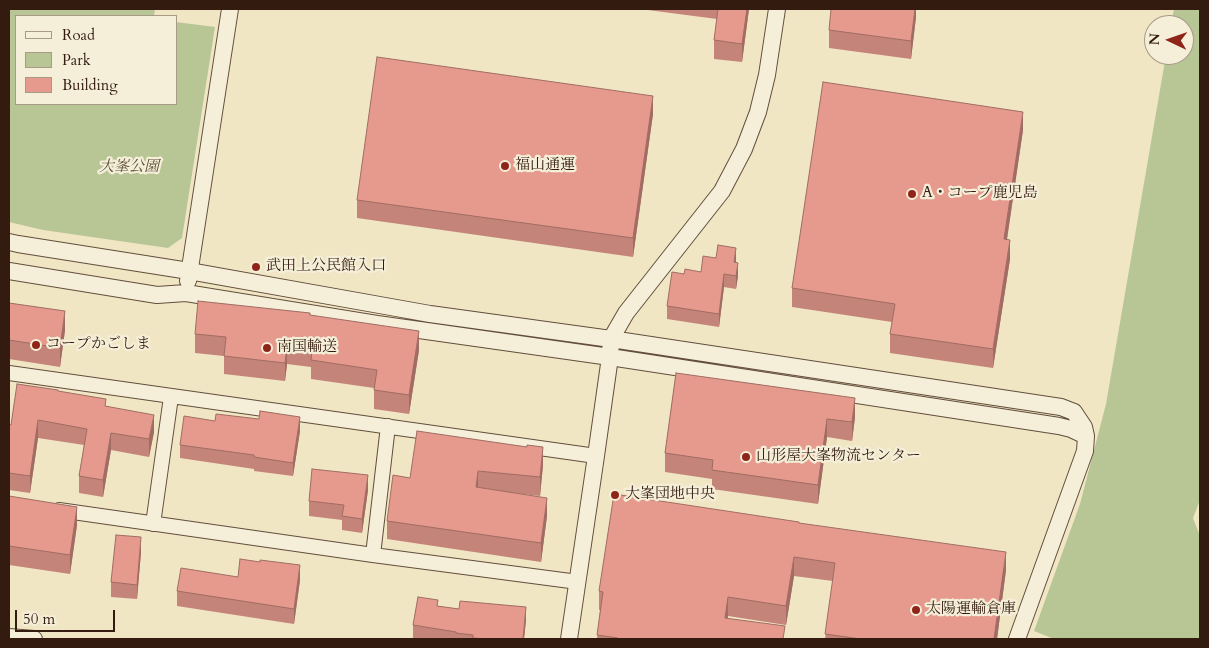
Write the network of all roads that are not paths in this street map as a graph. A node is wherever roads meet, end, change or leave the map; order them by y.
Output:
1 (230, 9) edge
2 (777, 9) edge
3 (9, 242) edge
4 (9, 271) edge
5 (189, 271) junction
6 (186, 293) junction
7 (611, 339) junction
8 (610, 357) junction
9 (9, 373) edge
10 (171, 396) junction
11 (388, 426) junction
12 (1086, 436) junction
13 (596, 456) junction
14 (47, 508) edge
15 (152, 524) junction
16 (373, 555) junction
17 (578, 582) junction
18 (9, 637) edge
19 (1021, 638) edge
20 (34, 639) edge
21 (569, 639) edge

1 - 5 street
2 - 7 street
3 - 5 street
4 - 6 street
5 - 6 street
5 - 7 street
6 - 8 street
7 - 8 street
7 - 12 street
8 - 12 street
8 - 13 street
9 - 10 street
10 - 11 street
10 - 15 street
11 - 13 street
11 - 16 street
12 - 19 street
13 - 17 street
14 - 15 street
15 - 16 street
16 - 17 street
17 - 21 street
18 - 20 street

